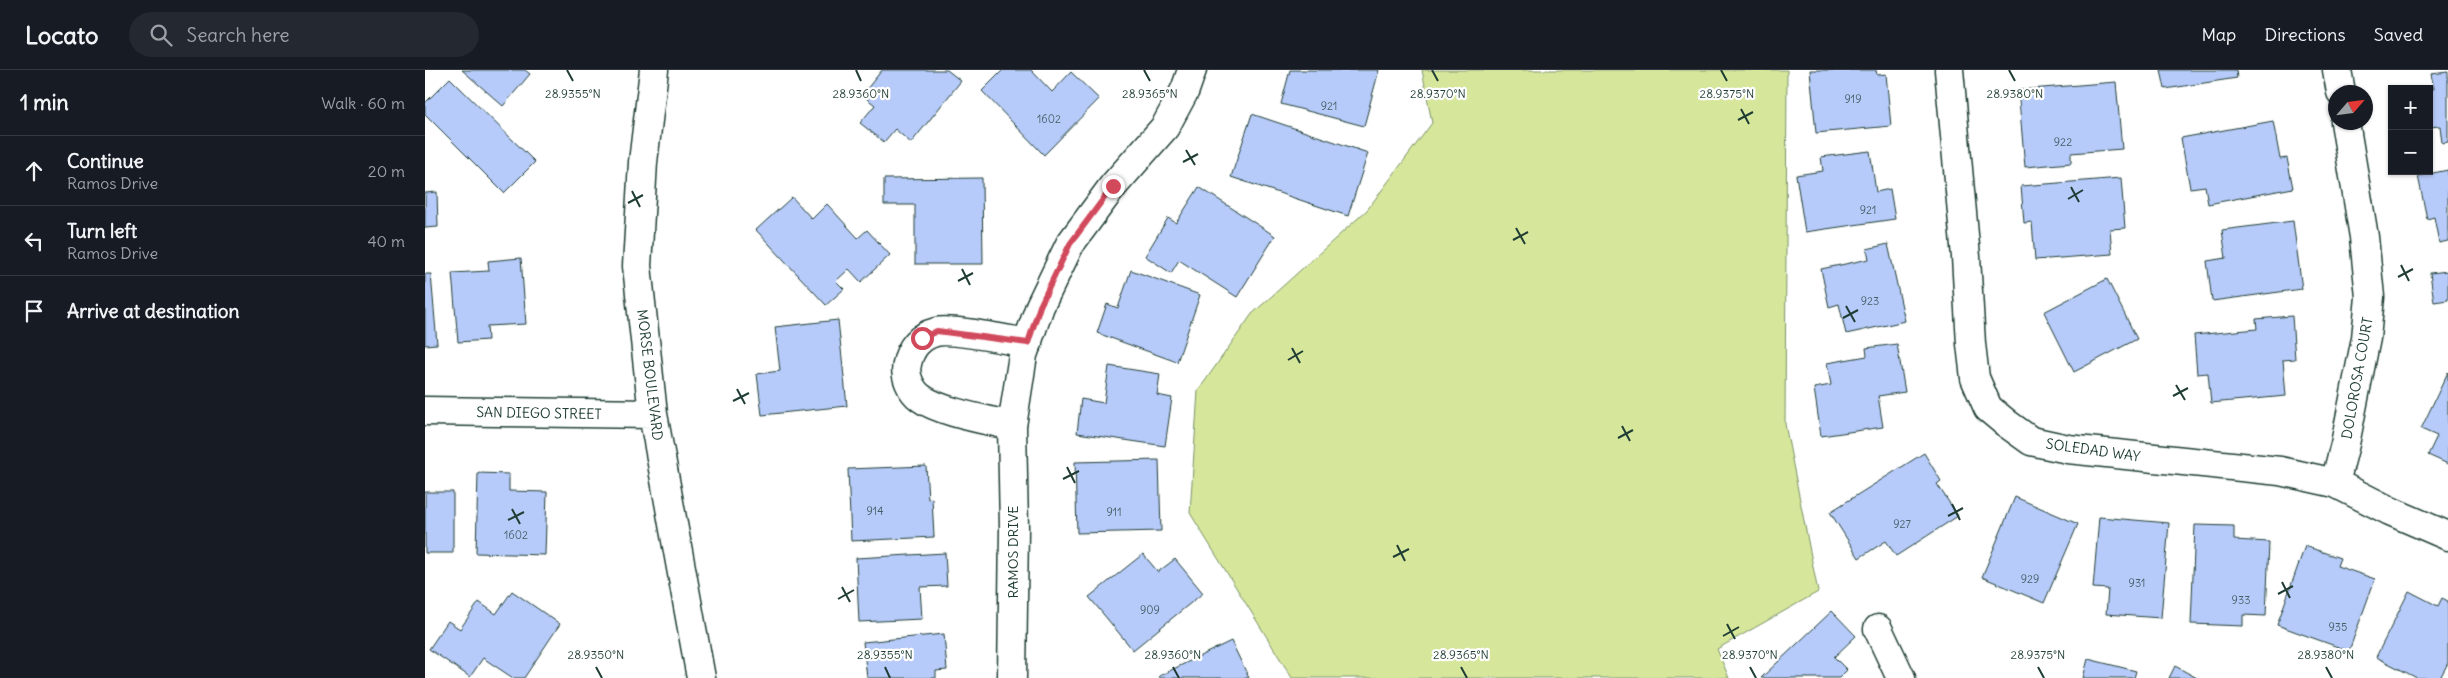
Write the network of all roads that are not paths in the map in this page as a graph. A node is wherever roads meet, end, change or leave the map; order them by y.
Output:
1 (654, 70) edge
2 (1192, 70) edge
3 (1949, 70) edge
4 (2337, 70) edge
5 (2340, 85) edge
6 (2346, 130) edge
7 (1028, 343) junction
8 (425, 412) edge
9 (653, 414) junction
10 (1012, 426) junction
11 (2335, 483) junction
12 (2448, 536) edge
13 (1878, 629) dead end
14 (701, 678) edge
15 (1012, 678) edge
16 (1901, 678) edge

1 - 9 street, MORSE BOULEVARD
2 - 7 street, RAMOS DRIVE
3 - 11 street, SOLEDAD WAY
4 - 5 street
6 - 11 street, DOLOROSA COURT
7 - 10 street, RAMOS DRIVE
7 - 10 street
8 - 9 street, SAN DIEGO STREET
9 - 14 street, MORSE BOULEVARD
10 - 15 street, RAMOS DRIVE
11 - 12 street, SOLEDAD WAY
13 - 16 street

